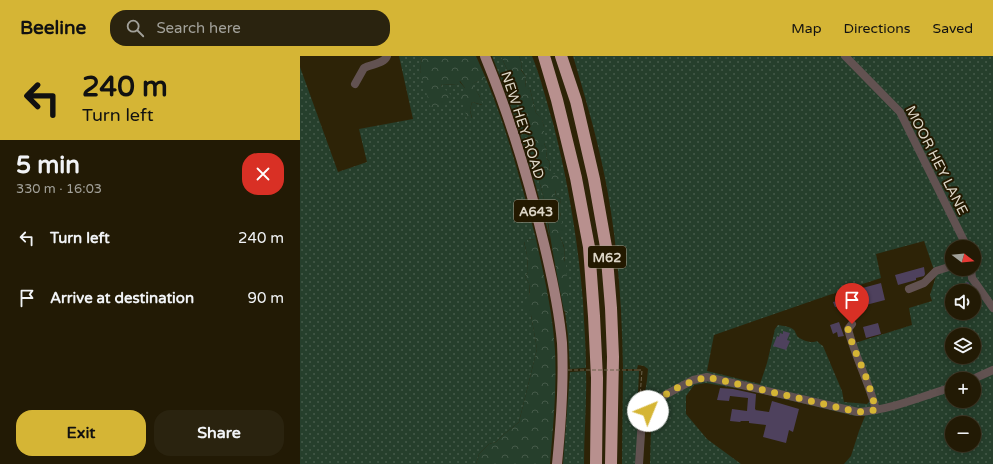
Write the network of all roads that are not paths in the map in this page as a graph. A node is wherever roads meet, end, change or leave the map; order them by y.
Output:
1 (387, 56) edge
2 (485, 56) edge
3 (544, 56) edge
4 (561, 56) edge
5 (845, 56) edge
6 (356, 84) dead end
7 (964, 240) edge
8 (945, 268) edge
9 (972, 276) edge
10 (909, 289) dead end
11 (993, 308) edge
12 (852, 324) dead end
13 (993, 370) edge
14 (981, 375) edge
15 (945, 389) edge
16 (876, 410) junction
17 (557, 464) edge
18 (596, 464) edge
19 (611, 464) edge
20 (639, 464) edge

1 - 6 street
2 - 17 main road, NEW HEY ROAD / A643
3 - 18 highway, M62
4 - 19 highway, M62
5 - 7 street, MOOR HEY LANE
8 - 10 street
9 - 11 street
12 - 16 street
13 - 14 street
15 - 16 street
16 - 20 street

